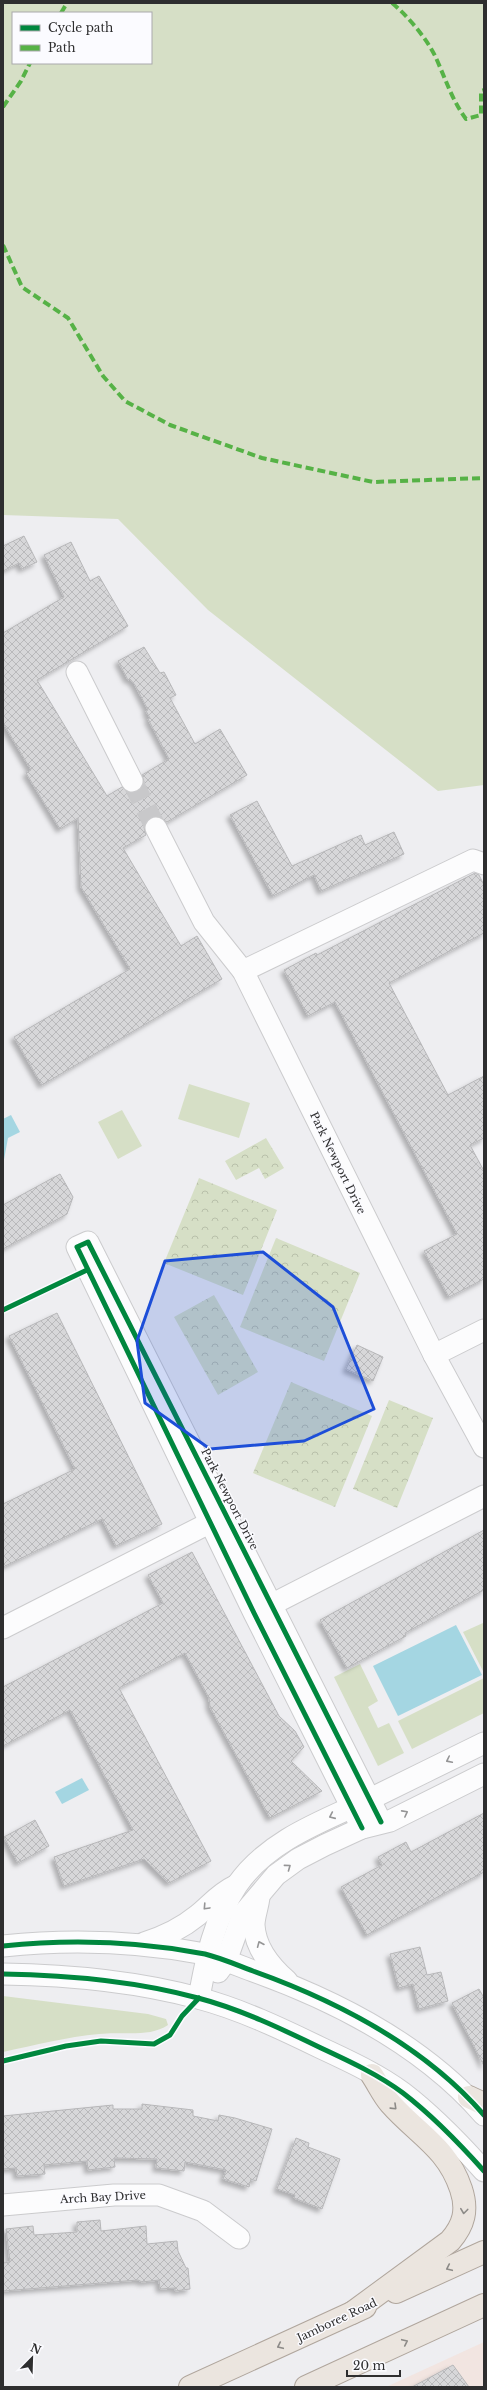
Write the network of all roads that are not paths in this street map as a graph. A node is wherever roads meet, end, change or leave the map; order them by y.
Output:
1 (77, 672) dead end
2 (132, 781) tunnel mouth
3 (156, 828) tunnel mouth
4 (484, 864) edge
5 (243, 971) junction
6 (484, 1330) edge
7 (434, 1355) junction
8 (484, 1447) edge
9 (484, 1496) edge
10 (219, 1519) junction
11 (263, 1609) junction
12 (3, 1628) edge
13 (484, 1743) edge
14 (484, 1774) edge
15 (361, 1803) junction
16 (372, 1825) junction
17 (237, 1885) junction
18 (259, 1893) junction
19 (138, 1944) junction
20 (3, 1946) edge
21 (216, 1958) junction
22 (3, 1974) edge
23 (292, 1985) junction
24 (200, 1998) junction
25 (372, 2075) junction
26 (476, 2101) edge
27 (484, 2115) edge
28 (484, 2171) edge
29 (3, 2205) edge
30 (239, 2238) dead end
31 (484, 2252) edge
32 (484, 2305) edge
33 (352, 2313) junction
34 (457, 2317) junction
35 (484, 2321) edge
36 (190, 2387) edge
37 (306, 2387) edge

1 - 2 street
3 - 5 street, Park Newport Drive
4 - 5 street
5 - 7 street, Park Newport Drive
6 - 7 street
7 - 8 street, Park Newport Drive
9 - 11 street
10 - 10 street, Park Newport Drive
10 - 11 street, Park Newport Drive
10 - 12 street
11 - 15 street, Park Newport Drive
13 -> 15 street
16 -> 14 street
15 - 16 street, Park Newport Drive
15 -> 17 street
18 -> 16 street
17 -> 19 street
17 - 21 street
18 - 21 street
23 -> 18 street
19 - 20 street
19 - 21 street
21 - 23 street
21 - 24 street
22 - 24 street
23 - 26 street
24 - 25 street
25 - 28 street
25 -> 33 main road
26 - 27 street
29 - 30 street, Arch Bay Drive
31 -> 33 main road, Jamboree Road
32 - 34 main road
33 -> 36 main road, Jamboree Road
34 - 35 main road
37 -> 34 main road

